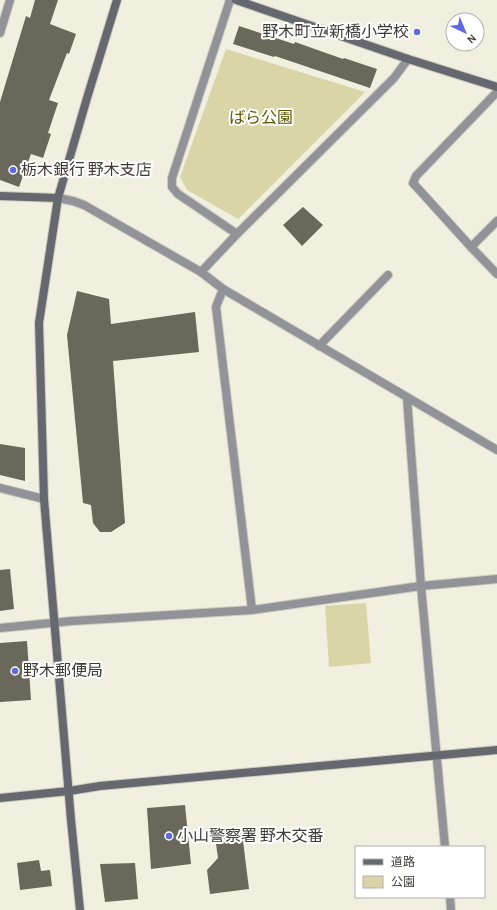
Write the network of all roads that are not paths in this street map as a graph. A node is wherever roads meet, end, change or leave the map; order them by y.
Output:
1 (10, 0) edge
2 (117, 0) edge
3 (230, 0) edge
4 (236, 0) edge
5 (0, 33) edge
6 (408, 59) junction
7 (497, 87) edge
8 (497, 92) edge
9 (0, 196) edge
10 (58, 198) junction
11 (497, 221) edge
12 (237, 234) junction
13 (471, 247) junction
14 (201, 272) junction
15 (497, 274) edge
16 (388, 275) dead end
17 (223, 289) junction
18 (319, 346) junction
19 (407, 398) junction
20 (497, 450) edge
21 (0, 488) edge
22 (44, 498) junction
23 (497, 579) edge
24 (421, 586) junction
25 (252, 610) junction
26 (55, 624) junction
27 (0, 628) edge
28 (497, 750) edge
29 (437, 755) junction
30 (69, 791) junction
31 (0, 798) edge
32 (445, 846) edge
33 (450, 898) edge
34 (80, 910) edge
35 (451, 910) edge

1 - 5 street
2 - 10 street
3 - 12 street
4 - 6 street
6 - 7 street
6 - 12 street
8 - 13 street
9 - 10 street
10 - 14 street
10 - 22 street
11 - 13 street
12 - 14 street
13 - 15 street
14 - 17 street
16 - 18 street
17 - 18 street
17 - 25 street
18 - 19 street
19 - 20 street
19 - 24 street
21 - 22 street
22 - 26 street
23 - 24 street
24 - 25 street
24 - 29 street
25 - 26 street
26 - 27 street
26 - 30 street
28 - 29 street
29 - 30 street
29 - 32 street
30 - 31 street
30 - 34 street
33 - 35 street

